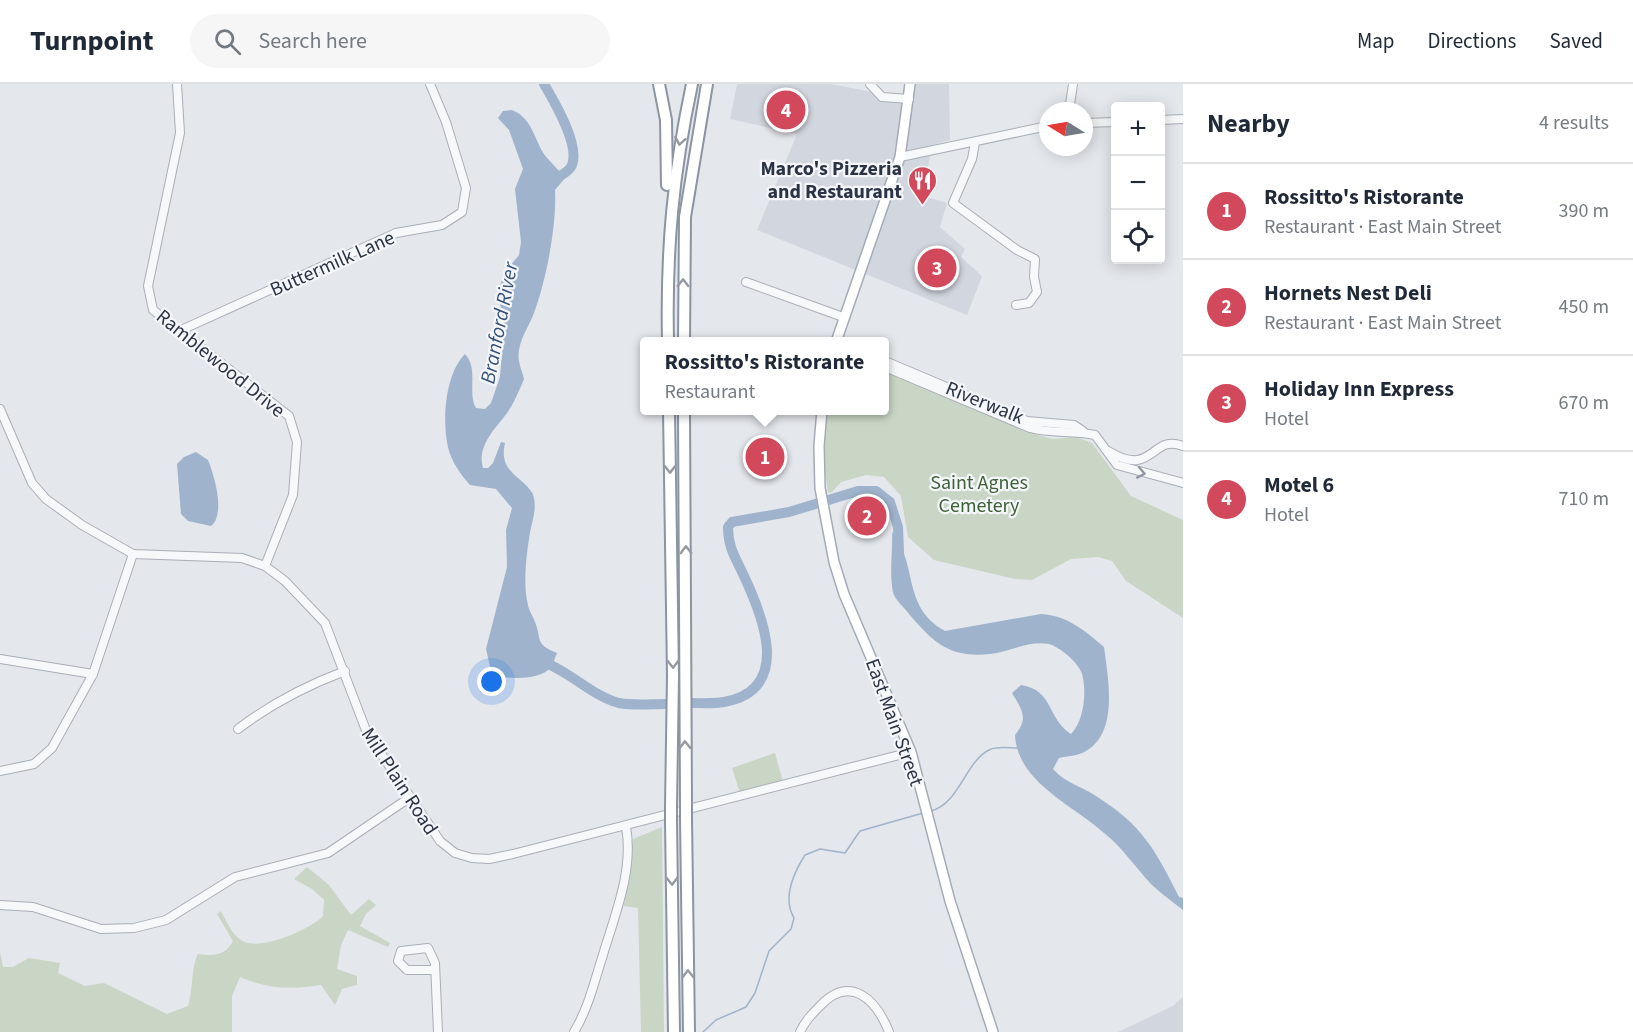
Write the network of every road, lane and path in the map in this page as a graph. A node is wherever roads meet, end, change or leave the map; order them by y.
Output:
1 (177, 84) edge
2 (430, 84) edge
3 (659, 84) edge
4 (692, 84) edge
5 (707, 84) edge
6 (870, 84) edge
7 (910, 84) edge
8 (1073, 84) edge
9 (909, 99) junction
10 (1070, 102) edge
11 (1183, 119) edge
12 (1165, 120) edge
13 (1111, 122) edge
14 (1093, 123) edge
15 (1039, 128) edge
16 (975, 143) junction
17 (900, 157) junction
18 (667, 278) junction
19 (746, 282) dead end
20 (1016, 305) dead end
21 (843, 317) junction
22 (179, 331) junction
23 (668, 337) edge
24 (684, 337) edge
25 (839, 337) edge
26 (889, 363) edge
27 (889, 369) edge
28 (0, 410) edge
29 (669, 415) edge
30 (684, 415) edge
31 (822, 415) edge
32 (1086, 433) junction
33 (1183, 446) edge
34 (1107, 450) junction
35 (1183, 483) edge
36 (133, 554) junction
37 (265, 566) junction
38 (0, 659) edge
39 (345, 671) junction
40 (93, 674) junction
41 (238, 729) dead end
42 (911, 752) junction
43 (0, 771) edge
44 (409, 798) junction
45 (626, 827) junction
46 (0, 905) edge
47 (435, 970) junction
48 (438, 1032) edge
49 (574, 1032) edge
50 (674, 1032) edge
51 (689, 1032) edge
52 (800, 1032) edge
53 (889, 1032) edge
54 (993, 1032) edge

1 - 22 street, Ramblewood Drive
2 - 22 street, Buttermilk Lane
3 - 18 highway
4 -> 18 highway
24 -> 5 highway
6 - 9 street
7 - 9 main road
8 - 10 street
9 - 17 main road
11 - 12 street
13 - 14 street
15 - 16 street
16 - 17 street
16 - 20 street
17 - 21 main road
18 - 23 highway
19 - 21 street
21 - 25 main road
22 - 37 street, Ramblewood Drive
26 - 32 street, Riverwalk
27 - 32 street, Riverwalk
28 - 36 street, Mill Plain Road
29 -> 50 highway, bridge
51 -> 30 highway, bridge
31 - 42 main road, East Main Street
32 - 34 street, Riverwalk
33 - 34 street, Riverwalk
34 -> 35 street, Riverwalk
36 - 37 street, Mill Plain Road
36 - 40 street
37 - 39 street, Mill Plain Road
38 - 40 street
39 - 41 street
39 - 44 street, Mill Plain Road
40 - 43 street
42 - 45 street, Mill Plain Road
42 - 54 main road, East Main Street
44 - 45 street, Mill Plain Road
44 - 46 street
45 - 49 street
47 - 47 street
47 - 48 street
52 - 53 street

